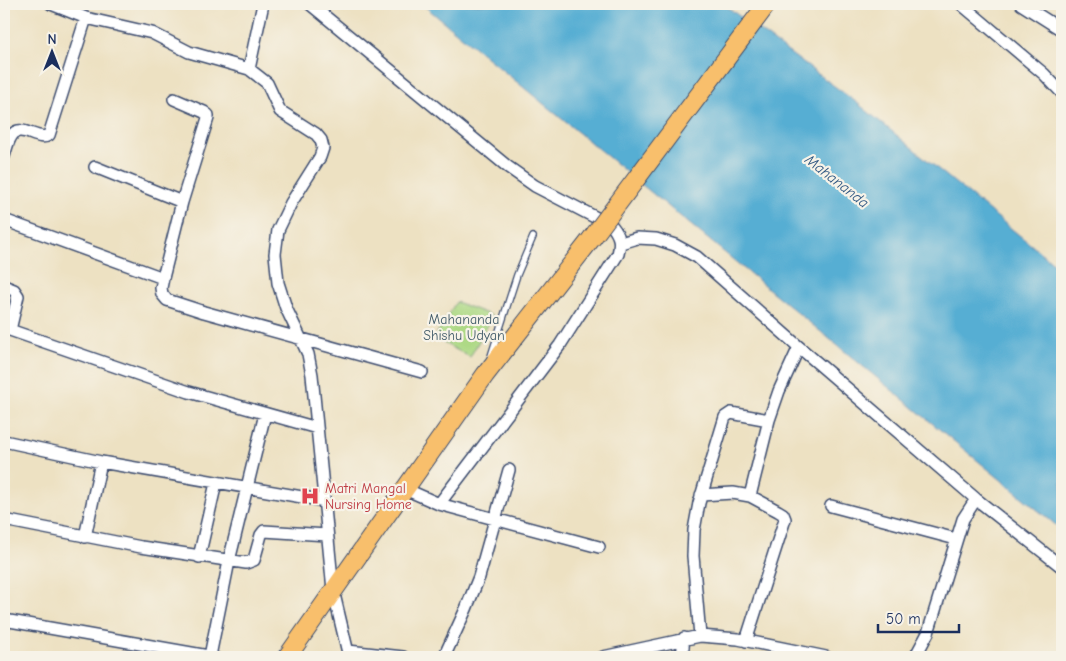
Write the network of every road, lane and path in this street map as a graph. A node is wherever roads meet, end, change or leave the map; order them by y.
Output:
1 (51, 4) edge
2 (263, 4) edge
3 (310, 4) edge
4 (767, 4) edge
5 (961, 4) edge
6 (1021, 4) edge
7 (86, 18) junction
8 (1062, 30) edge
9 (249, 69) junction
10 (1062, 93) edge
11 (174, 99) dead end
12 (4, 156) edge
13 (95, 167) dead end
14 (182, 202) junction
15 (4, 220) edge
16 (533, 237) dead end
17 (620, 243) junction
18 (163, 278) junction
19 (4, 286) edge
20 (7, 329) edge
21 (302, 339) junction
22 (799, 347) junction
23 (422, 372) dead end
24 (485, 375) junction
25 (265, 414) junction
26 (769, 420) junction
27 (317, 428) junction
28 (4, 441) edge
29 (101, 462) junction
30 (509, 470) dead end
31 (216, 483) junction
32 (246, 488) junction
33 (404, 490) junction
34 (701, 495) junction
35 (750, 496) junction
36 (976, 500) junction
37 (324, 501) junction
38 (439, 504) junction
39 (831, 506) dead end
40 (495, 518) junction
41 (4, 520) edge
42 (327, 535) junction
43 (85, 537) junction
44 (956, 539) junction
45 (599, 547) dead end
46 (199, 557) junction
47 (229, 561) junction
48 (1062, 566) edge
49 (333, 590) junction
50 (4, 620) edge
51 (309, 624) junction
52 (700, 636) junction
53 (684, 638) junction
54 (746, 641) junction
55 (297, 649) edge
56 (348, 654) edge
57 (212, 657) edge
58 (281, 657) edge
59 (287, 657) edge
60 (403, 657) edge
61 (444, 657) edge
62 (603, 657) edge
63 (682, 657) edge
64 (828, 657) edge
65 (915, 657) edge

1 - 7 street
2 - 9 street
3 - 17 street
4 - 24 main road, bridge
5 - 10 street
6 - 8 street
7 - 9 street
7 - 12 street
9 - 21 street
11 - 14 street
13 - 14 street
14 - 18 street
15 - 18 street
16 - 24 lane
17 - 22 street
17 - 38 street
18 - 21 street
19 - 20 street
20 - 25 street
21 - 23 street
21 - 27 street
22 - 26 street
22 - 36 street
24 - 33 main road
25 - 27 street
25 - 32 street
26 - 34 street
26 - 35 street
27 - 37 street
28 - 29 street
29 - 31 street
29 - 43 street
30 - 40 street
31 - 32 street
31 - 46 street
32 - 37 street
32 - 47 street
33 - 38 street
33 - 49 main road
34 - 35 street
34 - 52 street
35 - 54 street
36 - 44 street
36 - 48 street
37 - 42 street
38 - 40 street
39 - 44 street
40 - 45 street
40 - 61 street
41 - 43 street
42 - 47 street
42 - 49 street
43 - 46 street
44 - 65 street
46 - 47 street
47 - 57 street
49 - 51 main road
49 - 56 street
50 - 57 street
51 - 55 main road
51 - 58 main road
52 - 53 street
52 - 54 street
53 - 62 street
53 - 63 street
54 - 64 street
55 - 59 main road
56 - 60 street

